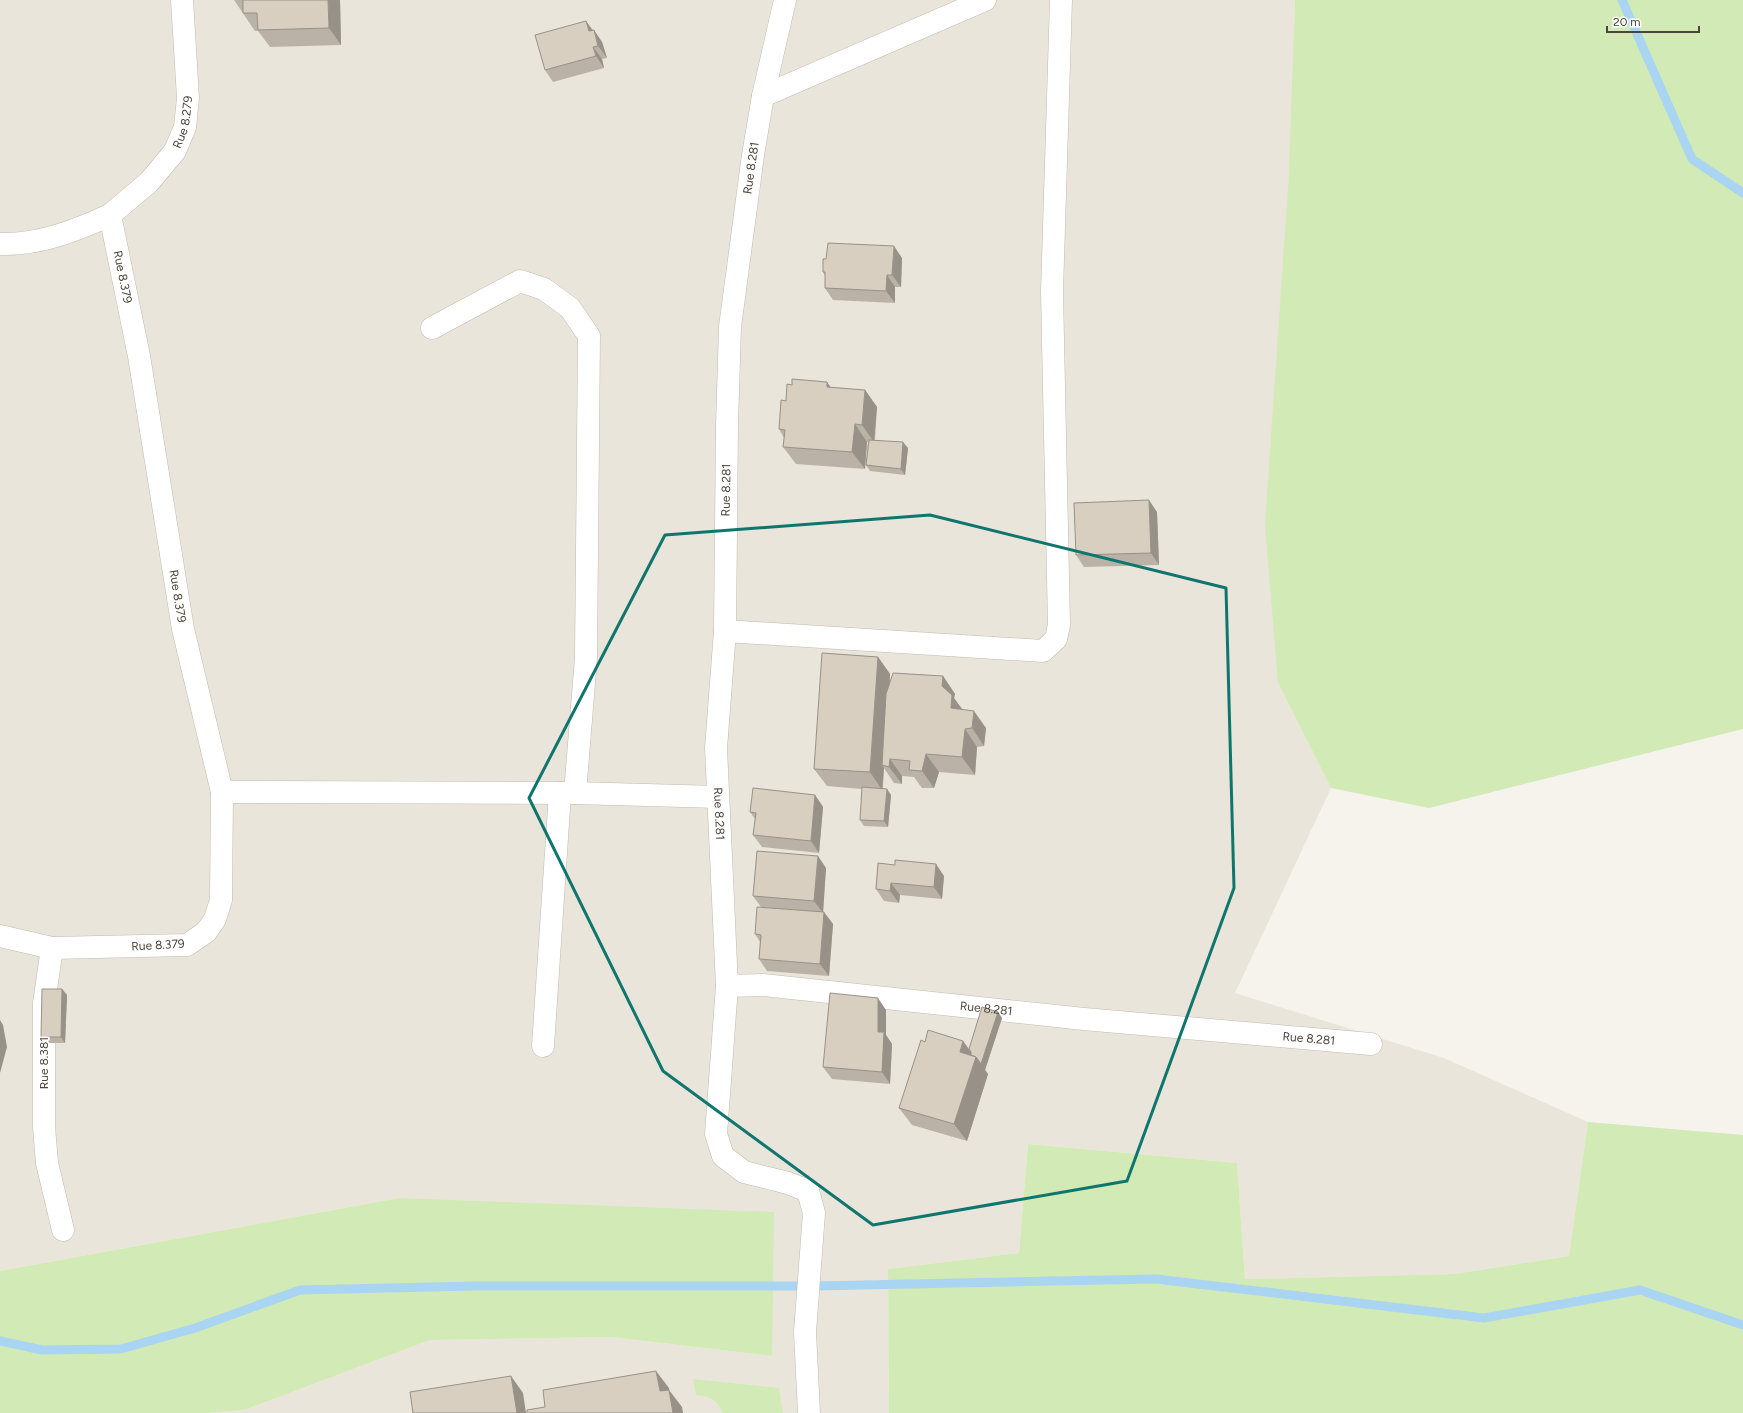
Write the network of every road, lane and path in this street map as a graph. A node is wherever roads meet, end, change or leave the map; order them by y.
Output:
1 (182, 0) edge
2 (785, 0) edge
3 (985, 0) edge
4 (1061, 0) edge
5 (763, 96) junction
6 (110, 215) junction
7 (0, 244) edge
8 (432, 328) dead end
9 (725, 631) junction
10 (222, 792) junction
11 (568, 793) junction
12 (718, 797) junction
13 (0, 936) edge
14 (52, 948) junction
15 (728, 986) junction
16 (1371, 1044) dead end
17 (543, 1046) dead end
18 (63, 1230) dead end
19 (810, 1413) edge

1 - 6 street, Rue 8.279
2 - 5 street, Rue 8.281
3 - 5 street
4 - 9 street
5 - 9 street, Rue 8.281
6 - 7 street
6 - 10 street, Rue 8.379
8 - 11 street
9 - 12 street, Rue 8.281
10 - 11 street
10 - 14 street, Rue 8.379
11 - 12 street
11 - 17 street
12 - 15 street, Rue 8.281
13 - 14 street
14 - 18 street, Rue 8.381
15 - 16 street, Rue 8.281
15 - 19 street

